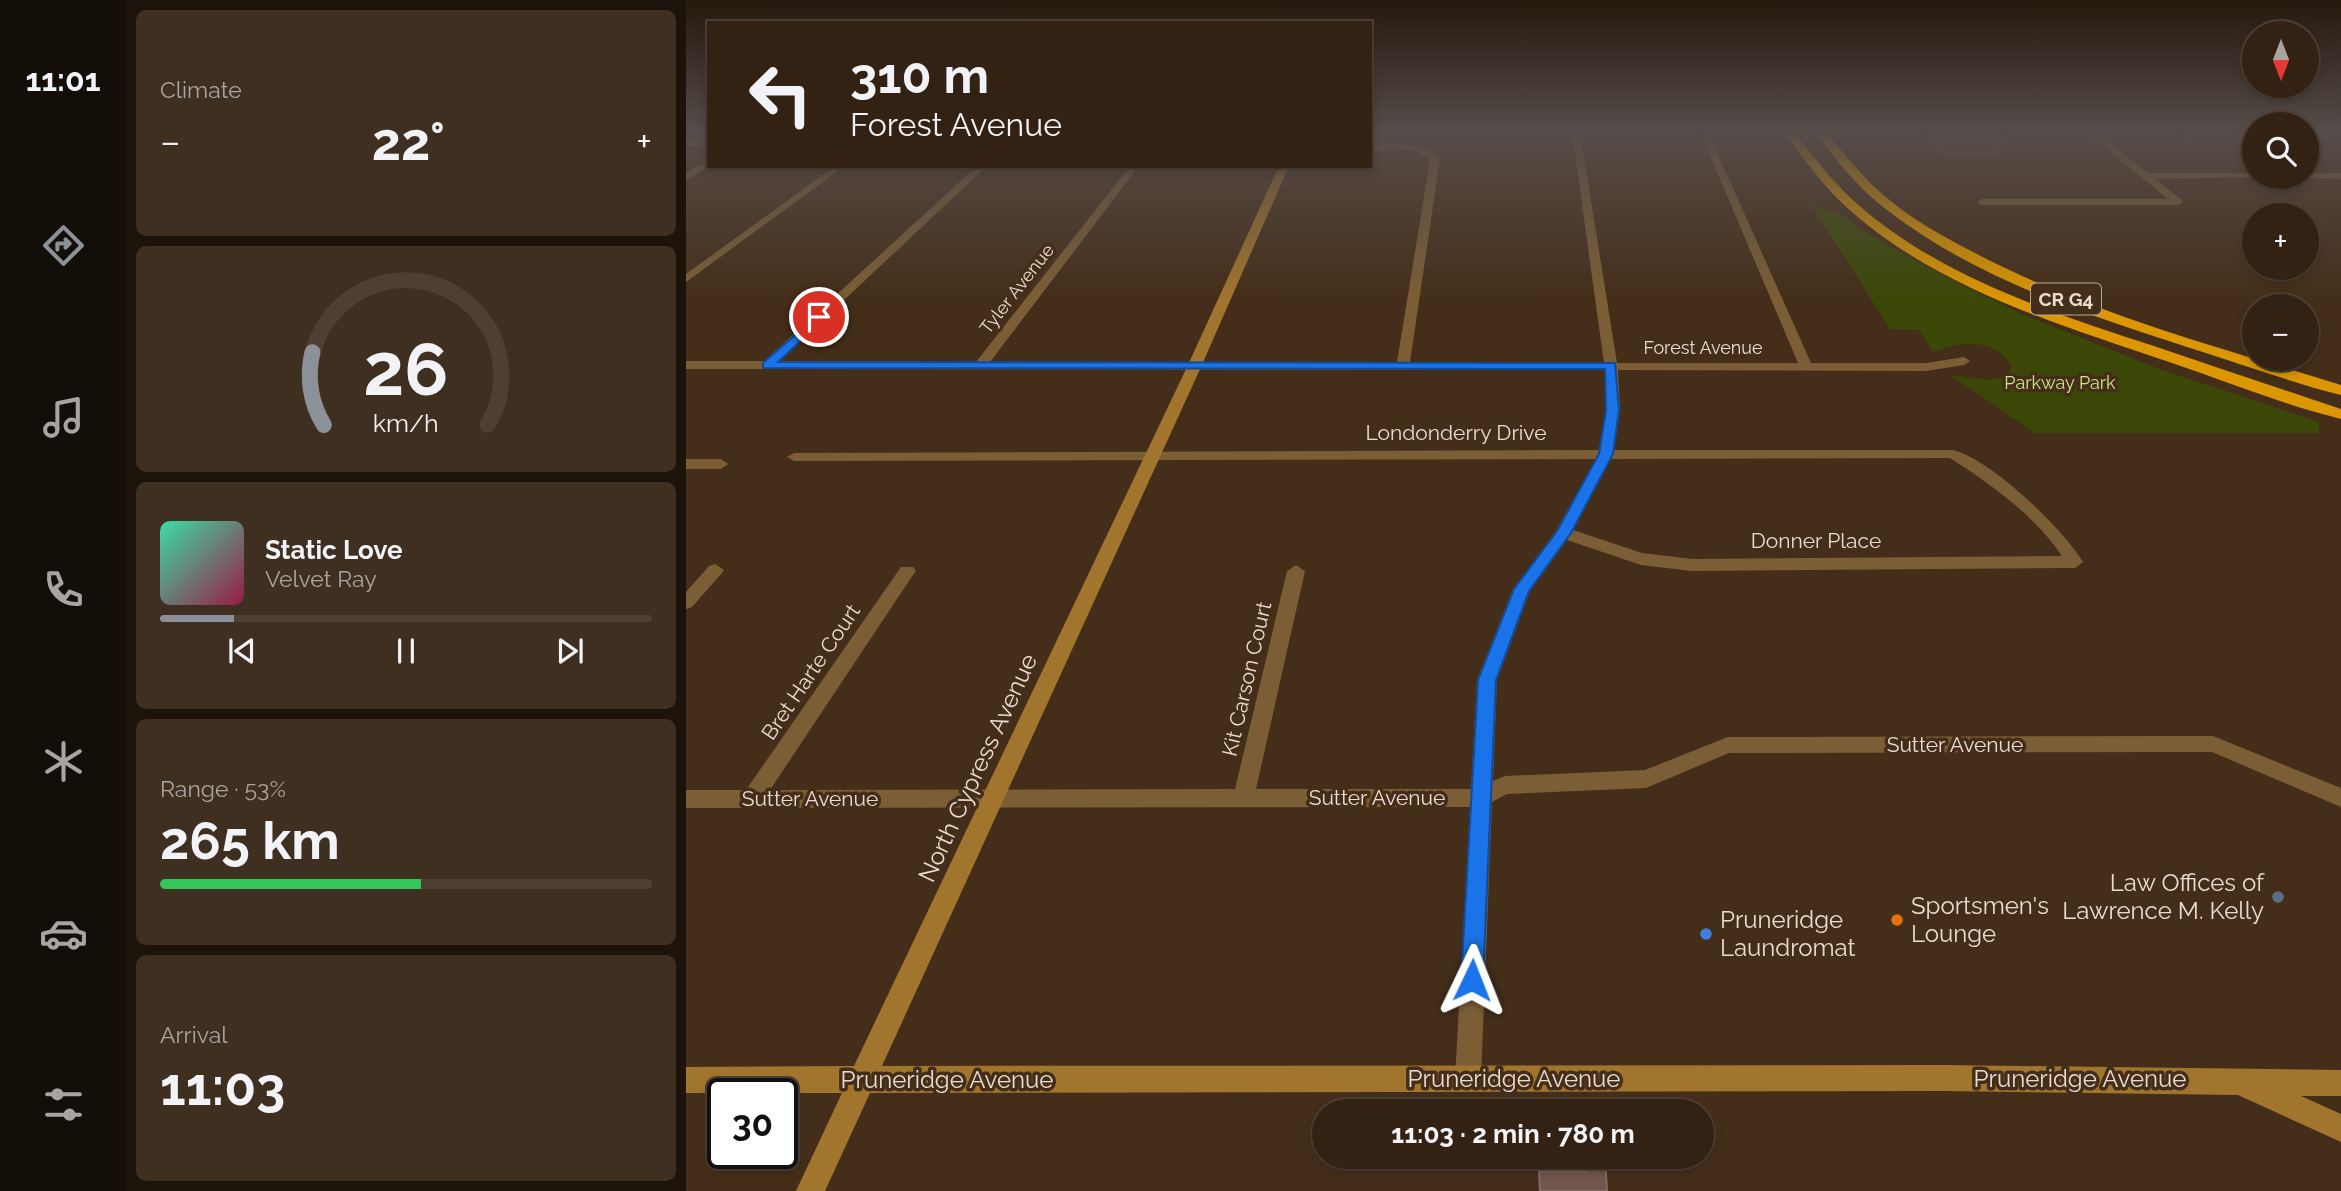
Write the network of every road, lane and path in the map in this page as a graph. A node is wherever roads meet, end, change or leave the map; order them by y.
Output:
1 (811, 188) edge
2 (961, 188) edge
3 (1118, 188) edge
4 (1274, 188) edge
5 (1431, 188) edge
6 (1584, 188) edge
7 (1728, 188) edge
8 (1834, 188) edge
9 (1869, 188) edge
10 (2160, 188) edge
11 (1982, 202) dead end
12 (686, 279) edge
13 (2242, 358) edge
14 (1964, 361) dead end
15 (686, 365) edge
16 (768, 365) junction
17 (1611, 365) junction
18 (979, 367) junction
19 (1194, 367) junction
20 (1403, 367) junction
21 (1806, 367) junction
22 (2282, 371) edge
23 (2296, 371) edge
24 (2341, 381) edge
25 (2341, 390) edge
26 (2276, 393) junction
27 (2341, 414) edge
28 (2341, 424) edge
29 (1606, 454) junction
30 (1151, 455) junction
31 (794, 457) dead end
32 (686, 464) edge
33 (721, 464) dead end
34 (1563, 533) junction
35 (2075, 562) joint
36 (715, 570) dead end
37 (1296, 570) dead end
38 (907, 571) dead end
39 (686, 603) edge
40 (1479, 798) junction
41 (2341, 798) edge
42 (686, 799) edge
43 (752, 799) junction
44 (992, 799) junction
45 (1242, 799) junction
46 (1468, 1079) junction
47 (686, 1080) edge
48 (862, 1080) junction
49 (2235, 1080) junction
50 (2341, 1083) edge
51 (2341, 1128) edge
52 (810, 1191) edge

1 - 12 street
2 - 16 street
3 - 18 street, Tyler Avenue
4 - 19 street, North Cypress Avenue
5 - 20 street
6 - 17 street
7 - 21 street
8 - 26 highway, CR G4
9 - 13 highway, CR G4
10 - 11 street
14 - 21 street, Forest Avenue
15 - 16 street, Forest Avenue
16 - 18 street, Forest Avenue
17 - 20 street, Forest Avenue
17 - 21 street, Forest Avenue
17 - 29 street
18 - 19 street, Forest Avenue
19 - 20 street, Forest Avenue
19 - 30 street, North Cypress Avenue
22 - 25 highway, CR G4
23 - 24 highway
26 - 27 highway, CR G4
26 - 28 highway
29 - 30 street, Londonderry Drive
29 - 34 street
29 - 35 street, Londonderry Drive
30 - 31 street, Londonderry Drive
30 - 44 street, North Cypress Avenue
32 - 33 street
34 - 35 street, Donner Place
34 - 40 street
36 - 39 street
37 - 45 street, Kit Carson Court
38 - 43 street, Bret Harte Court
40 - 41 street, Sutter Avenue
40 - 45 street, Sutter Avenue
40 - 46 street
42 - 43 street, Sutter Avenue
43 - 44 street, Sutter Avenue
44 - 45 street, Sutter Avenue
44 - 48 street, North Cypress Avenue
46 - 48 street, Pruneridge Avenue
46 - 49 street, Pruneridge Avenue
47 - 48 street, Pruneridge Avenue
48 - 52 street, North Cypress Avenue
49 - 50 street, Pruneridge Avenue
49 - 51 street

